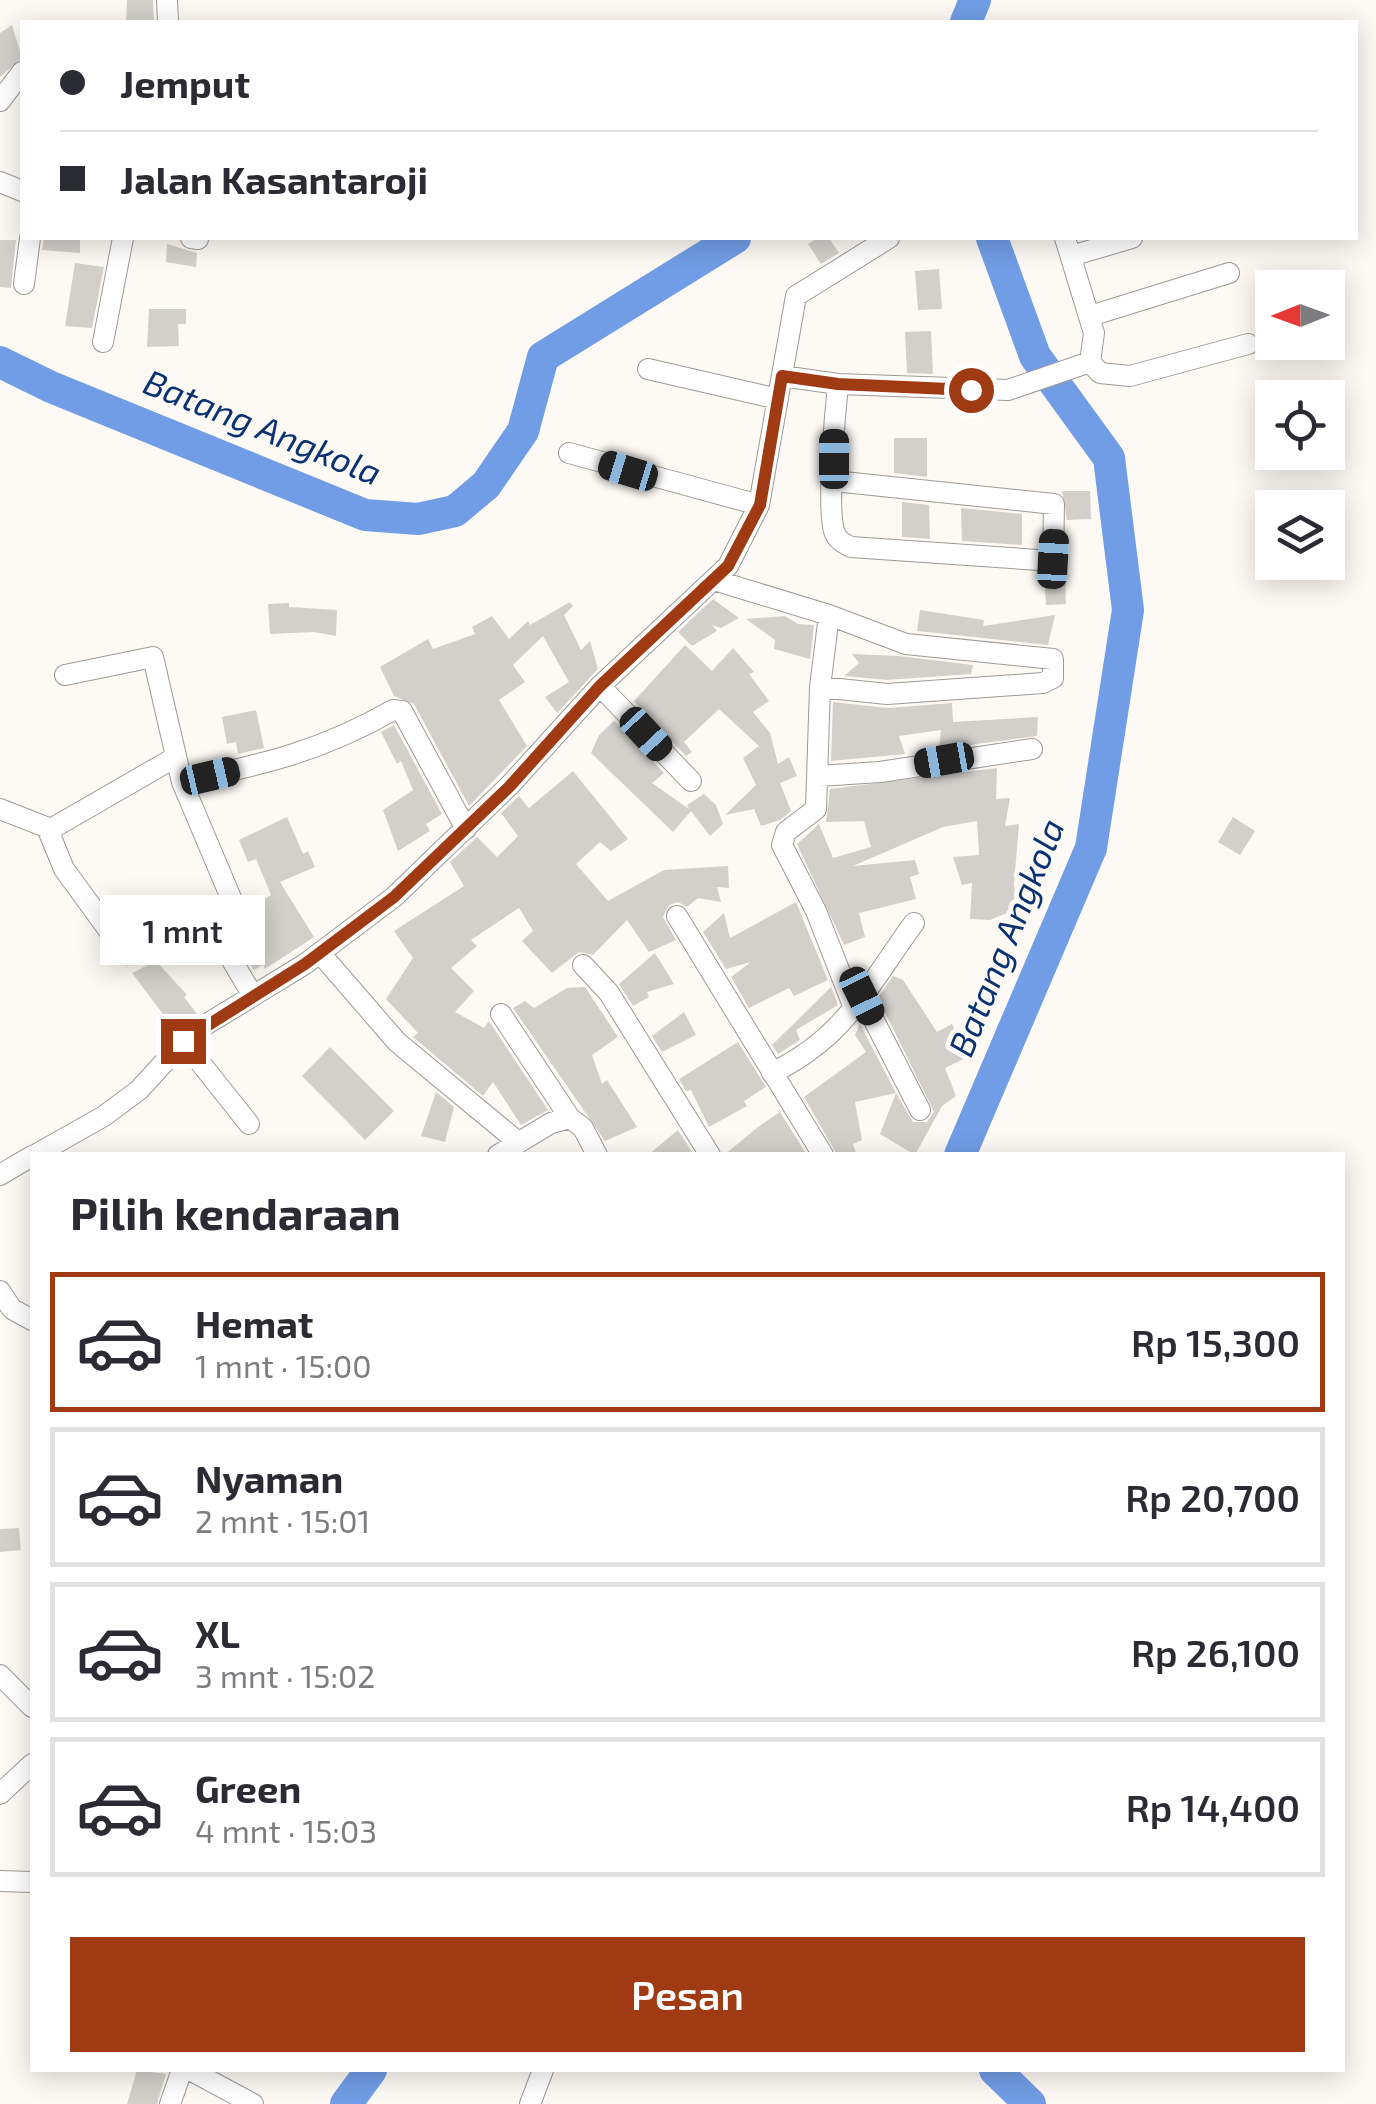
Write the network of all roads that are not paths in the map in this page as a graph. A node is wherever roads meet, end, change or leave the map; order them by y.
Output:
1 (20, 75) edge
2 (0, 101) edge
3 (30, 240) edge
4 (123, 240) edge
5 (886, 240) edge
6 (1118, 240) edge
7 (1068, 247) edge
8 (1229, 273) dead end
9 (24, 284) dead end
10 (1090, 316) junction
11 (104, 342) dead end
12 (1248, 344) dead end
13 (1084, 363) junction
14 (648, 369) dead end
15 (782, 376) junction
16 (838, 384) junction
17 (778, 399) junction
18 (569, 453) dead end
19 (834, 481) junction
20 (760, 505) junction
21 (714, 580) junction
22 (829, 615) junction
23 (65, 674) dead end
24 (600, 686) junction
25 (820, 687) junction
26 (1032, 749) dead end
27 (174, 758) junction
28 (819, 776) junction
29 (691, 781) dead end
30 (182, 782) junction
31 (0, 809) edge
32 (466, 829) junction
33 (48, 830) junction
34 (677, 916) dead end
35 (214, 922) junction
36 (914, 923) dead end
37 (320, 953) junction
38 (584, 965) dead end
39 (253, 996) junction
40 (858, 1002) junction
41 (501, 1014) dead end
42 (183, 1041) junction
43 (772, 1073) junction
44 (920, 1110) dead end
45 (570, 1118) junction
46 (249, 1124) dead end
47 (518, 1142) junction
48 (41, 1152) edge
49 (503, 1152) edge
50 (595, 1152) edge
51 (708, 1152) edge
52 (821, 1152) edge
53 (30, 1158) edge
54 (0, 1175) edge
55 (0, 1290) edge
56 (30, 1319) edge
57 (0, 1675) edge
58 (30, 1705) edge
59 (30, 1766) edge
60 (0, 1794) edge
61 (0, 1881) edge
62 (30, 1882) edge
63 (181, 2072) edge
64 (194, 2072) edge
65 (542, 2072) edge
66 (170, 2104) edge
67 (253, 2104) edge
68 (530, 2104) edge

1 - 2 street
3 - 9 street
4 - 11 street
5 - 15 street
6 - 7 street
7 - 10 street
8 - 10 street
10 - 13 street
12 - 13 street
13 - 16 street
14 - 17 street
15 - 16 street
15 - 17 street
16 - 19 street
17 - 20 street
18 - 20 street
19 - 19 street
20 - 21 street
21 - 22 street
21 - 24 street
22 - 25 street
22 - 25 street
23 - 27 street
24 - 29 street
24 - 32 street
25 - 28 street
26 - 28 street
27 - 30 street
27 - 33 street
28 - 40 street
30 - 32 street
30 - 35 street
31 - 33 street
32 - 37 street
33 - 35 street
34 - 43 street
35 - 39 street
36 - 40 street
37 - 39 street
37 - 47 street
38 - 51 street
39 - 42 street
40 - 43 street
40 - 44 street
41 - 45 street
42 - 46 street
42 - 48 street
43 - 52 street
45 - 47 street
45 - 50 street
47 - 49 street
53 - 54 street
55 - 56 street
57 - 58 street
59 - 60 street
61 - 62 street
63 - 66 street
64 - 67 street
65 - 68 street

